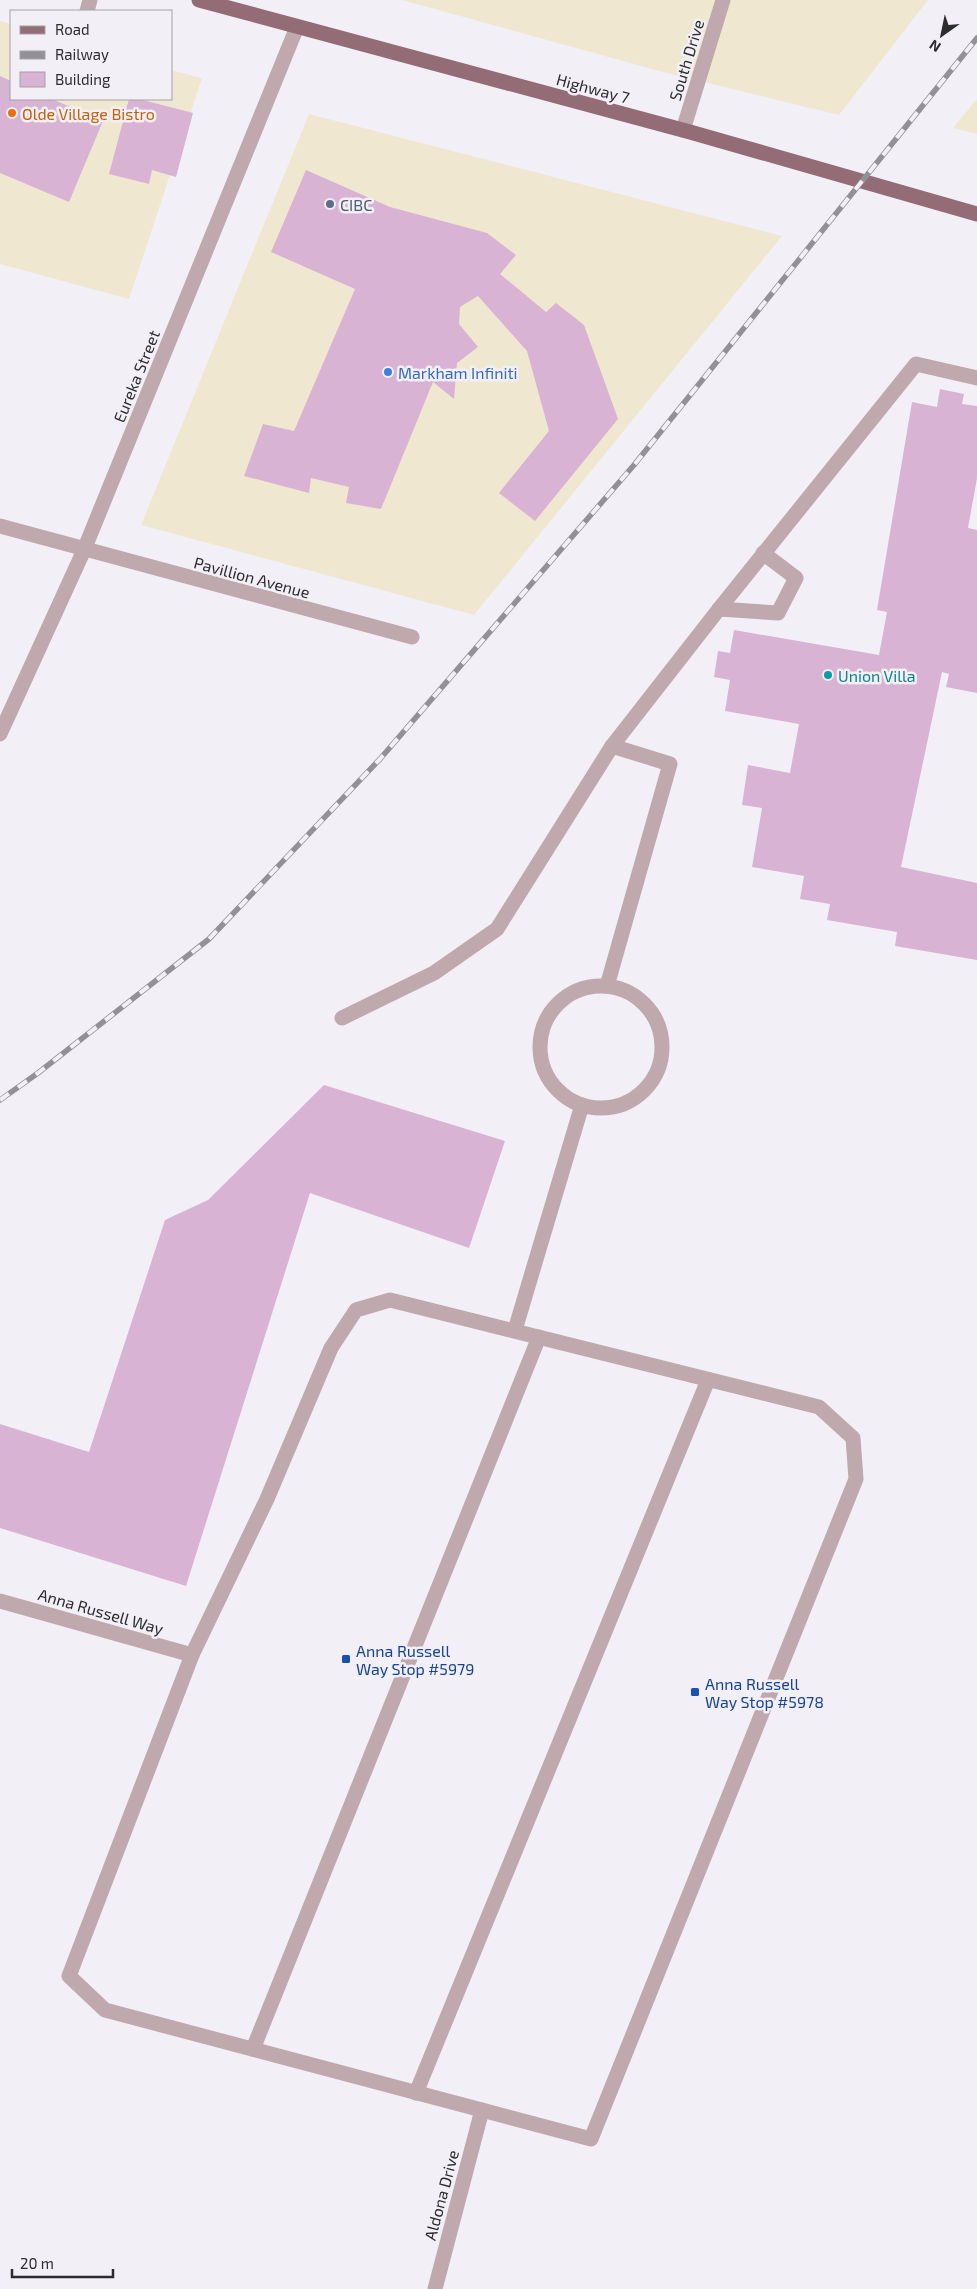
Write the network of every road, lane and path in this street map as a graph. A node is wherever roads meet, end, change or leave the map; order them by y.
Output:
1 (199, 0) edge
2 (723, 0) edge
3 (297, 28) junction
4 (683, 130) junction
5 (977, 214) edge
6 (977, 378) edge
7 (0, 526) edge
8 (84, 550) junction
9 (763, 553) junction
10 (719, 609) junction
11 (412, 637) dead end
12 (0, 734) edge
13 (612, 746) junction
14 (607, 986) junction
15 (342, 1018) dead end
16 (582, 1105) junction
17 (515, 1330) junction
18 (538, 1336) junction
19 (708, 1380) junction
20 (0, 1600) edge
21 (192, 1655) junction
22 (252, 2049) junction
23 (416, 2093) junction
24 (482, 2110) junction
25 (435, 2289) edge

1 - 3 main road, Highway 7
2 - 4 street, South Drive
3 - 4 main road, Highway 7
3 - 8 street, Eureka Street
4 - 5 main road, Highway 7
6 - 9 street
7 - 8 street, Pavillion Avenue
8 - 11 street, Pavillion Avenue
8 - 12 street, Eureka Street
9 - 10 street
9 - 10 street
10 - 13 street
13 - 14 street
13 - 15 street
14 - 16 street
14 - 16 street
16 - 17 street
17 - 18 street
17 - 21 street
18 - 19 street
18 - 22 street
19 - 23 street
19 - 24 street
20 - 21 street, Anna Russell Way
21 - 22 street
22 - 23 street
23 - 24 street
24 - 25 street, Aldona Drive

